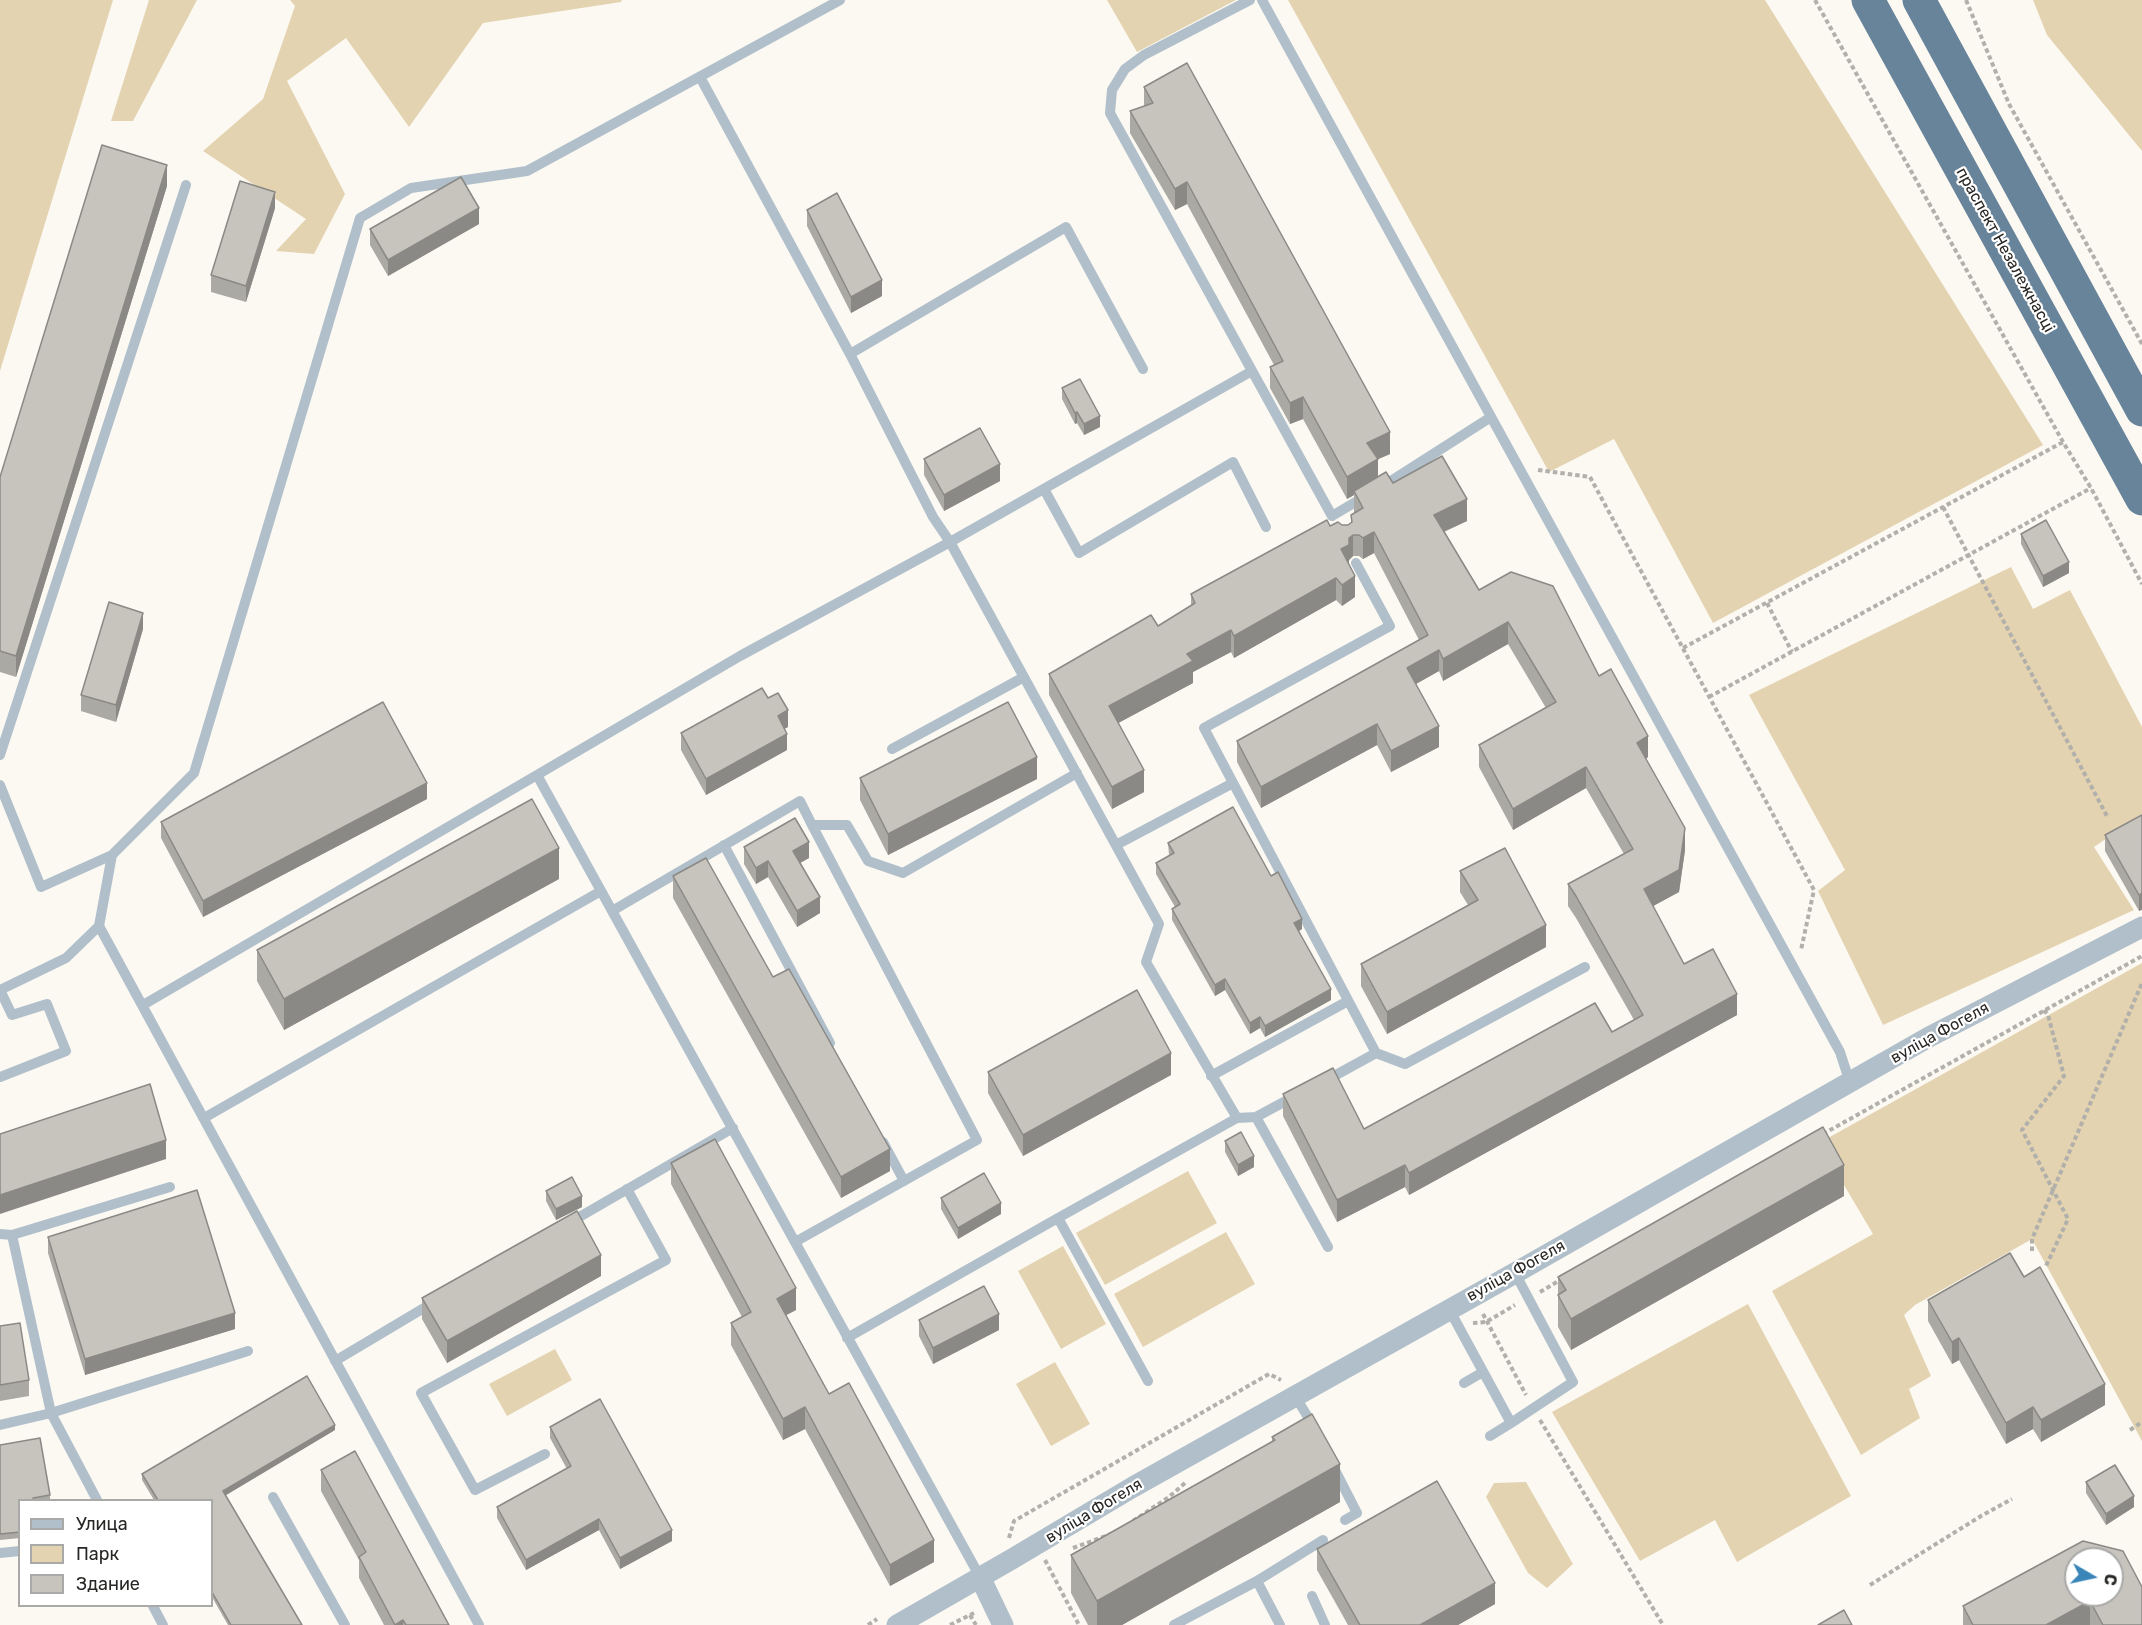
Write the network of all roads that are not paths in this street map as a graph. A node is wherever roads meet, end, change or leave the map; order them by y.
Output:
1 (840, 0) edge
2 (1250, 0) edge
3 (1262, 0) edge
4 (1868, 0) edge
5 (1919, 0) edge
6 (1945, 0) edge
7 (700, 77) junction
8 (2005, 158) junction
9 (186, 185) dead end
10 (850, 354) junction
11 (1143, 369) dead end
12 (1252, 372) junction
13 (2142, 410) edge
14 (1491, 417) junction
15 (1044, 489) junction
16 (2142, 499) edge
17 (1266, 527) dead end
18 (950, 542) junction
19 (1356, 563) dead end
20 (1024, 677) junction
21 (892, 749) dead end
22 (0, 755) edge
23 (1077, 773) junction
24 (537, 775) junction
25 (1233, 783) junction
26 (0, 785) edge
27 (812, 825) junction
28 (724, 845) junction
29 (1116, 845) junction
30 (112, 855) junction
31 (601, 891) junction
32 (612, 911) junction
33 (99, 926) junction
34 (2142, 927) edge
35 (1585, 967) dead end
36 (0, 990) edge
37 (1348, 1001) junction
38 (143, 1005) junction
39 (1376, 1053) junction
40 (836, 1055) edge
41 (1211, 1076) junction
42 (0, 1077) edge
43 (1850, 1083) junction
44 (1256, 1117) junction
45 (204, 1118) junction
46 (1237, 1118) junction
47 (733, 1128) junction
48 (876, 1128) edge
49 (904, 1181) junction
50 (170, 1187) dead end
51 (627, 1189) junction
52 (1058, 1218) junction
53 (556, 1231) edge
54 (0, 1234) edge
55 (12, 1235) junction
56 (795, 1242) junction
57 (1328, 1247) dead end
58 (1515, 1273) junction
59 (446, 1296) edge
60 (1453, 1317) junction
61 (847, 1338) junction
62 (248, 1351) dead end
63 (335, 1361) junction
64 (1483, 1372) junction
65 (1148, 1381) dead end
66 (1464, 1383) dead end
67 (1295, 1396) junction
68 (51, 1413) junction
69 (1511, 1424) junction
70 (0, 1425) edge
71 (1316, 1432) edge
72 (1490, 1436) dead end
73 (545, 1454) dead end
74 (1332, 1463) edge
75 (273, 1497) dead end
76 (96, 1499) edge
77 (1345, 1520) dead end
78 (1323, 1540) dead end
79 (18, 1551) edge
80 (0, 1553) edge
81 (980, 1577) junction
82 (1257, 1581) junction
83 (1312, 1596) dead end
84 (154, 1607) edge
85 (163, 1625) edge
86 (345, 1625) edge
87 (479, 1625) edge
88 (897, 1625) edge
89 (1003, 1625) edge
90 (1174, 1625) edge
91 (1280, 1625) edge
92 (1325, 1625) edge

1 - 7 lane
2 - 12 lane
3 - 14 lane
4 - 16 highway, праспект Незалежнасці
5 - 8 highway
6 - 8 highway
7 - 10 lane
7 - 30 lane
8 - 13 highway
9 - 22 lane
10 - 11 lane
10 - 18 lane
12 - 14 lane
12 - 15 lane
14 - 43 lane
15 - 17 lane
15 - 18 lane
18 - 20 lane
18 - 24 lane
19 - 25 lane
20 - 21 lane
20 - 23 lane
23 - 27 lane
23 - 29 lane
24 - 31 lane
24 - 38 lane
25 - 29 lane
25 - 37 lane
26 - 30 lane
27 - 28 lane
27 - 49 lane
28 - 32 lane
28 - 40 lane
29 - 41 lane
30 - 33 lane
31 - 32 lane
31 - 45 lane
32 - 47 lane
33 - 36 lane
33 - 38 lane
34 - 43 street, вуліца Фогеля
35 - 39 lane
36 - 42 lane
37 - 39 lane
37 - 41 lane
38 - 45 lane
39 - 44 lane
41 - 46 lane
43 - 58 street, вуліца Фогеля
44 - 46 lane
44 - 57 lane
45 - 63 lane
46 - 52 lane
47 - 51 lane
47 - 56 lane
48 - 49 lane
49 - 56 lane
50 - 55 lane
51 - 53 lane
51 - 73 lane
52 - 61 lane
52 - 65 lane
54 - 55 lane
55 - 68 lane
56 - 61 lane
58 - 60 street, вуліца Фогеля
58 - 69 lane
59 - 63 lane
60 - 64 lane
60 - 67 street, вуліца Фогеля
61 - 81 lane
62 - 68 lane
63 - 87 lane
64 - 66 lane
64 - 69 lane
67 - 71 lane
67 - 81 street, вуліца Фогеля
68 - 70 lane
68 - 76 lane
69 - 72 lane
74 - 77 lane
75 - 86 lane
78 - 82 lane
79 - 80 lane
81 - 88 street, вуліца Фогеля
81 - 89 street
82 - 90 lane
82 - 91 lane
83 - 92 lane
84 - 85 lane

